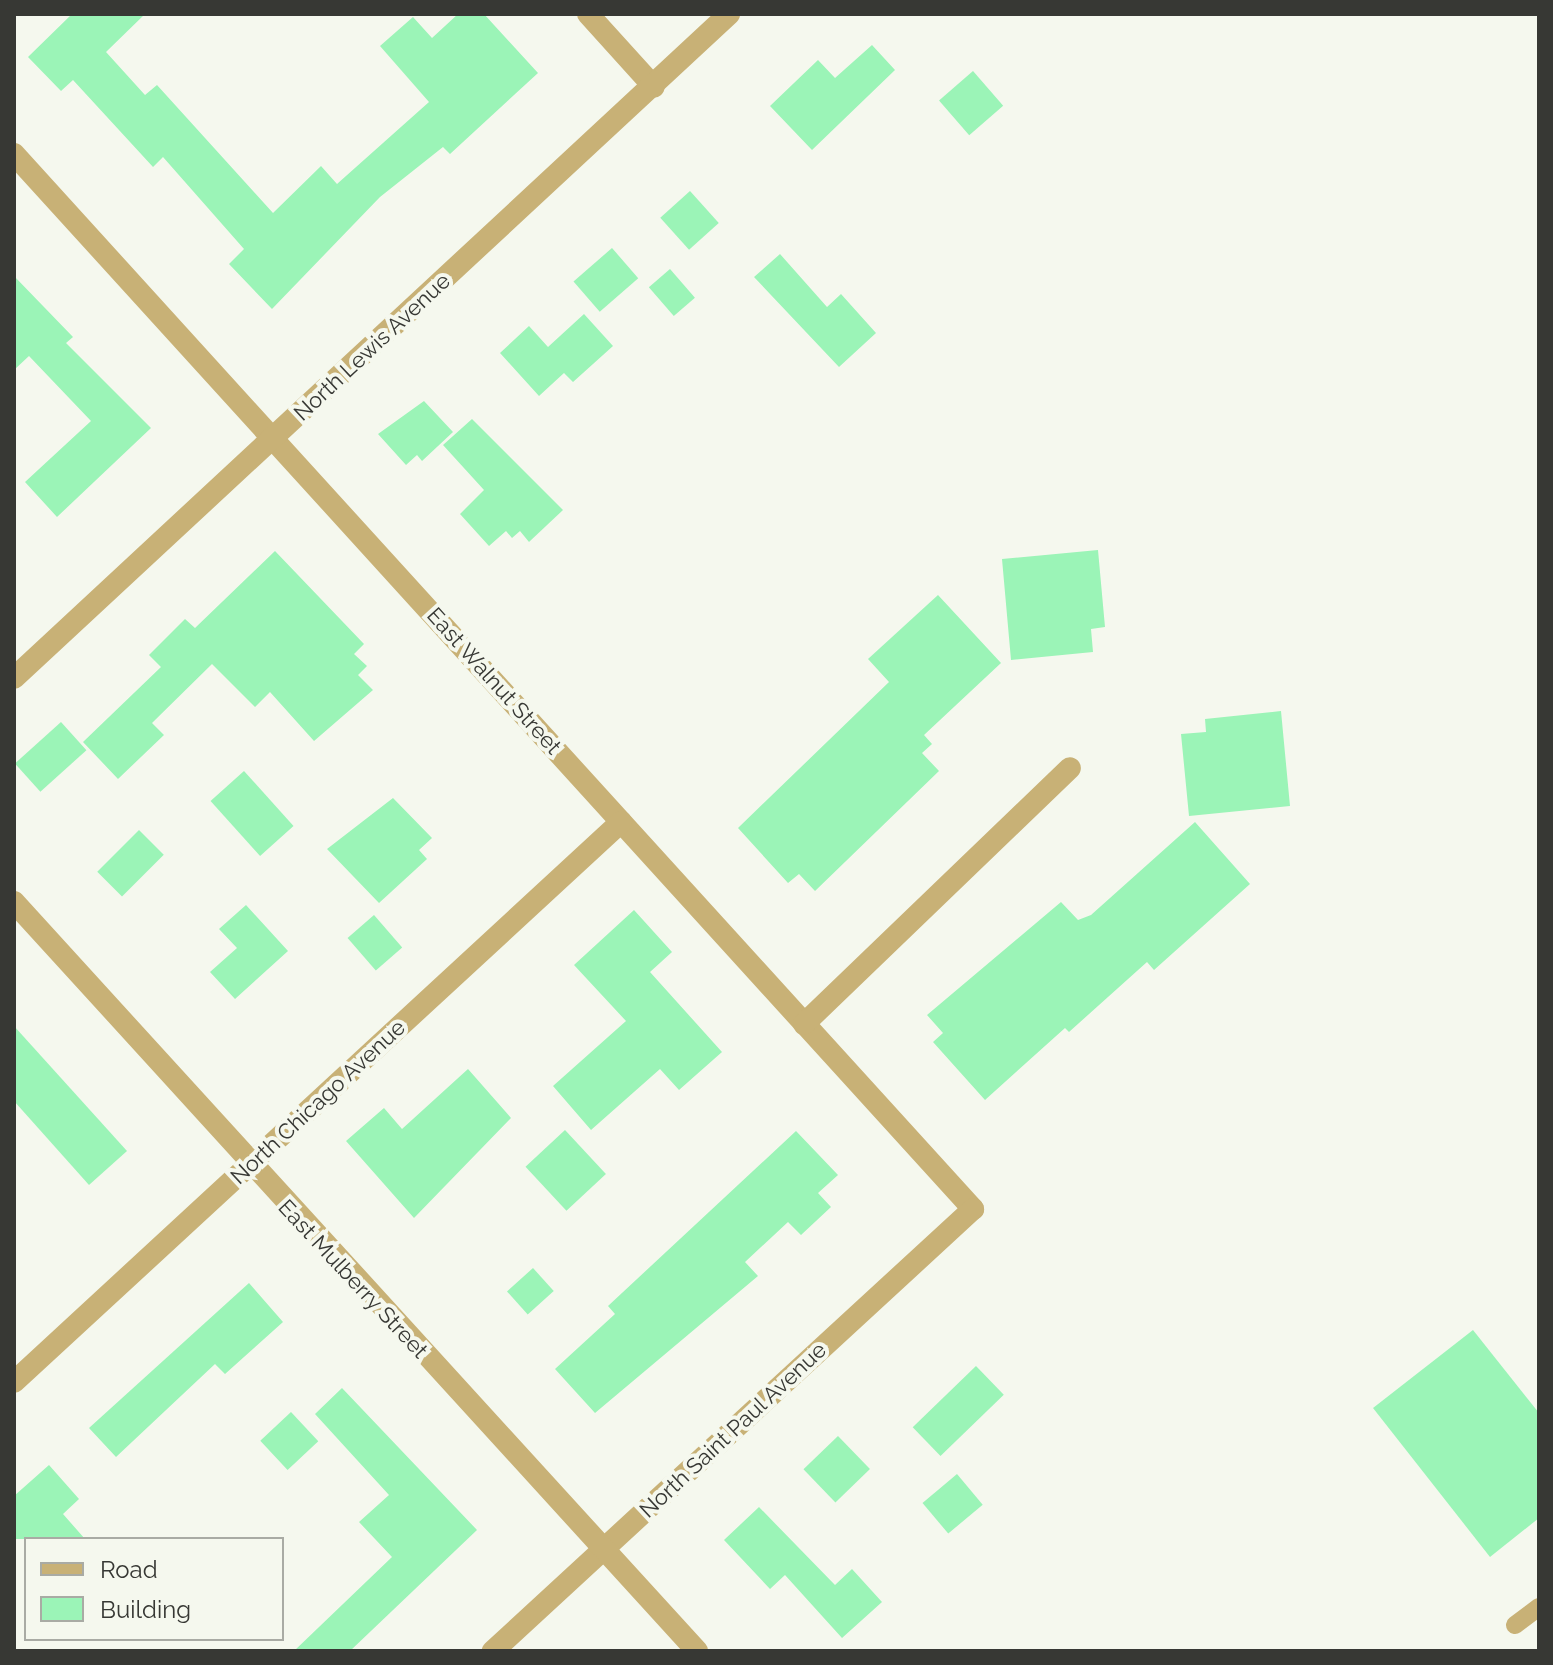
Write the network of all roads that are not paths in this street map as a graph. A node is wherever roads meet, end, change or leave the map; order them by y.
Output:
1 (588, 14) edge
2 (729, 14) edge
3 (654, 87) junction
4 (14, 154) edge
5 (273, 438) junction
6 (14, 678) edge
7 (1070, 768) dead end
8 (621, 822) junction
9 (14, 902) edge
10 (804, 1024) junction
11 (249, 1166) junction
12 (973, 1209) joint
13 (14, 1382) edge
14 (603, 1550) junction
15 (1539, 1607) edge
16 (1515, 1625) dead end
17 (493, 1651) edge
18 (697, 1651) edge

1 - 3 street
2 - 3 street, North Lewis Avenue
3 - 5 street, North Lewis Avenue
4 - 5 street, East Walnut Street
5 - 6 street, North Lewis Avenue
5 - 8 street, East Walnut Street
7 - 10 street
8 - 10 street, East Walnut Street
8 - 11 street, North Chicago Avenue
9 - 11 street, East Mulberry Street
10 - 12 street, East Walnut Street
11 - 13 street, North Chicago Avenue
11 - 14 street, East Mulberry Street
12 - 14 street, North Saint Paul Avenue
14 - 17 street, North Saint Paul Avenue
14 - 18 street, East Mulberry Street
15 - 16 lane

